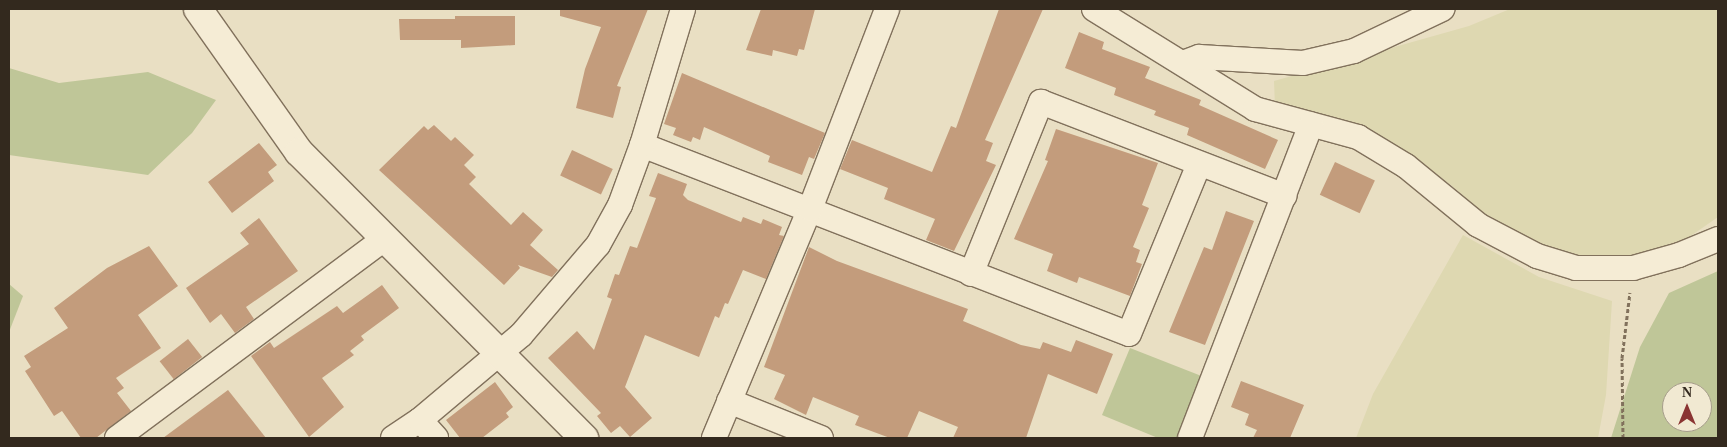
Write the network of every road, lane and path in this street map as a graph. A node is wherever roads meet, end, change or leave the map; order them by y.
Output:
1 (198, 9) edge
2 (684, 9) edge
3 (887, 9) edge
4 (1094, 9) edge
5 (1442, 9) edge
6 (1182, 62) junction
7 (1311, 126) junction
8 (642, 145) junction
9 (1199, 164) junction
10 (1285, 196) junction
11 (810, 209) junction
12 (1718, 238) edge
13 (383, 240) junction
14 (1633, 268) junction
15 (971, 274) junction
16 (501, 352) junction
17 (729, 401) junction
18 (420, 420) junction
19 (117, 438) edge
20 (393, 438) edge
21 (436, 438) edge
22 (584, 438) edge
23 (714, 438) edge
24 (821, 438) edge
25 (1190, 438) edge
26 (1623, 438) edge

1 - 13 street
2 - 8 street
3 - 11 street
4 - 6 street
5 - 6 street
6 - 7 street
7 - 10 street
7 - 14 street
8 - 11 street
8 - 16 street
9 - 10 street
9 - 15 street
9 - 15 street
10 - 25 street
11 - 15 street
11 - 17 street
12 - 14 street
13 - 16 street
13 - 19 street
14 - 26 path
16 - 18 street
16 - 22 street
17 - 23 street
17 - 24 street
18 - 20 street
18 - 21 street

